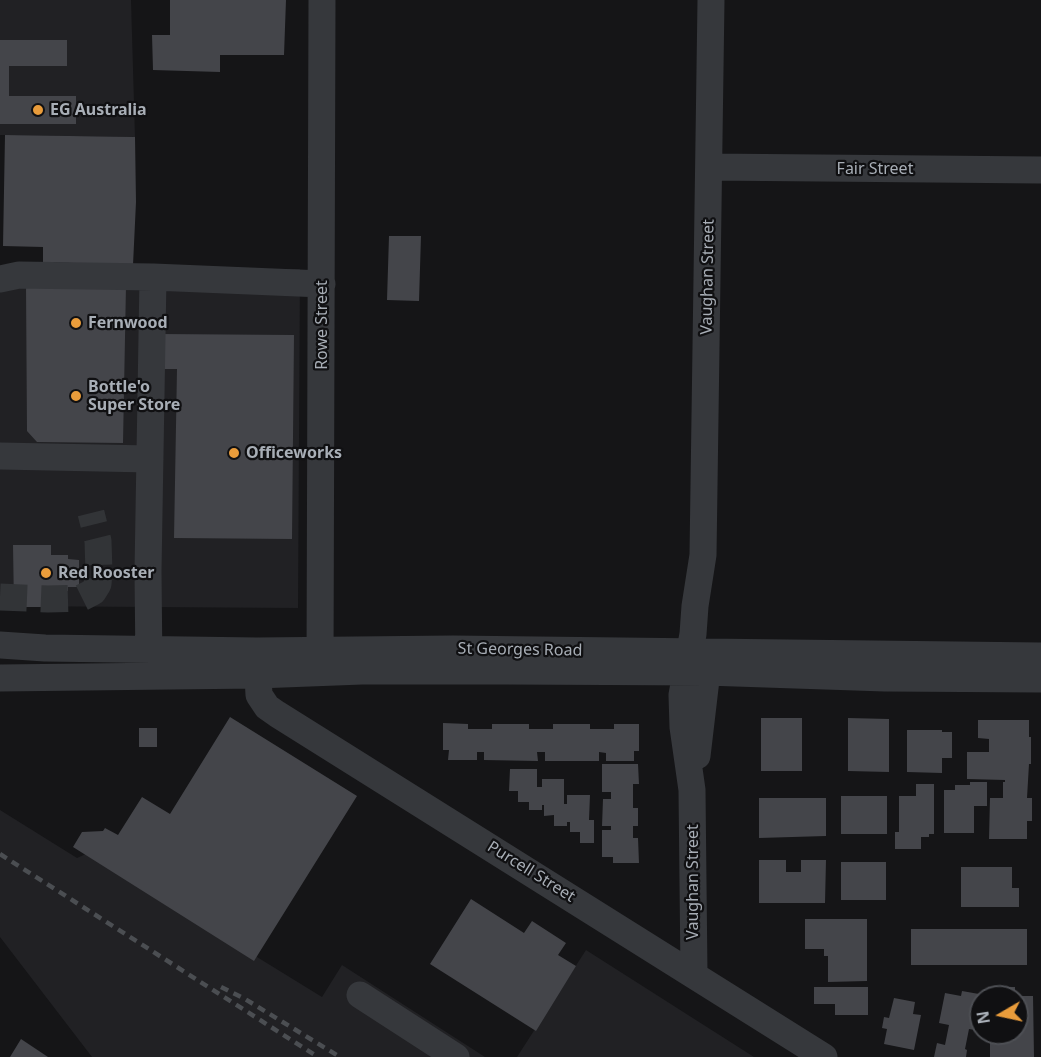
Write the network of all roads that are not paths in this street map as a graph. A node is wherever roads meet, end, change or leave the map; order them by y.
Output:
1 (322, 0) edge
2 (711, 0) edge
3 (709, 168) junction
4 (1041, 170) edge
5 (153, 277) junction
6 (0, 279) edge
7 (322, 284) junction
8 (0, 456) edge
9 (150, 459) junction
10 (0, 645) edge
11 (1041, 656) edge
12 (320, 662) junction
13 (697, 662) junction
14 (149, 663) junction
15 (257, 663) junction
16 (942, 667) junction
17 (0, 678) edge
18 (1041, 679) edge
19 (694, 974) junction
20 (360, 995) dead end
21 (456, 1057) edge
22 (824, 1057) edge

1 - 7 street, Rowe Street
2 - 3 street, Vaughan Street
3 - 4 street, Fair Street
3 - 13 street, Vaughan Street
5 - 6 street
5 - 7 street
5 - 9 street
7 - 12 street, Rowe Street
8 - 9 street
9 - 14 street
10 - 14 street, St Georges Road
11 - 16 street, St Georges Road
12 - 13 street, St Georges Road
12 - 15 street, St Georges Road
13 - 16 street, St Georges Road
13 - 19 street, Vaughan Street
14 - 15 street, St Georges Road
14 - 17 street, St Georges Road
15 - 19 street, Purcell Street
16 - 18 street, St Georges Road
19 - 22 street, Purcell Street
20 - 21 street

